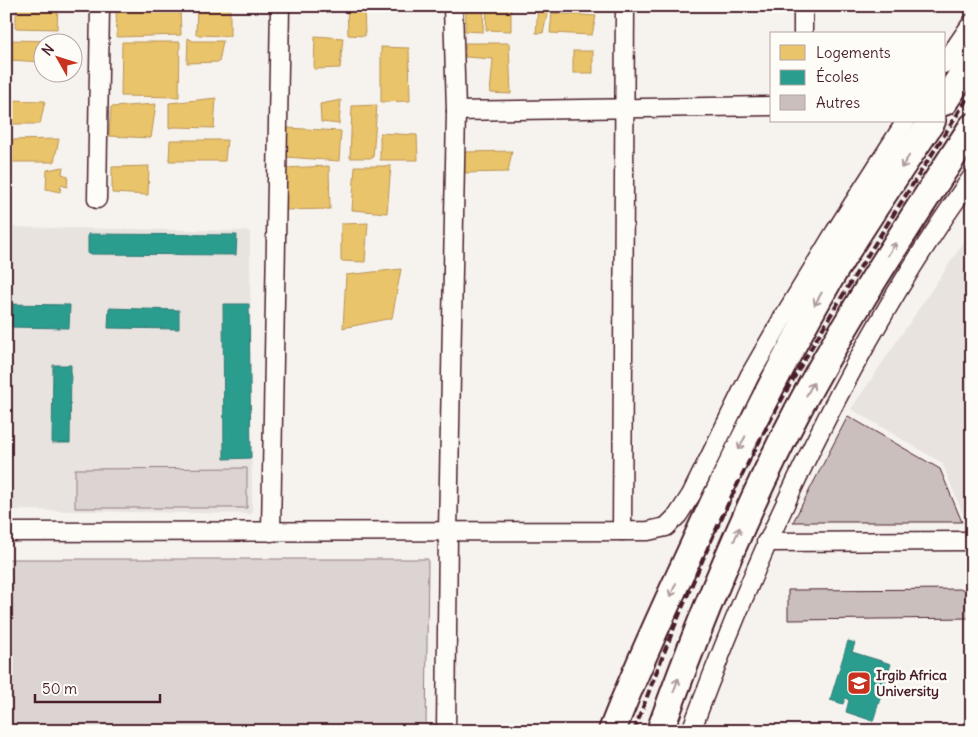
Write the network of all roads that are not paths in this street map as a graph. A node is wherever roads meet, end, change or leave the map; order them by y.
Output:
1 (100, 6) edge
2 (280, 6) edge
3 (454, 6) edge
4 (625, 6) edge
5 (803, 6) edge
6 (972, 23) edge
7 (803, 32) edge
8 (972, 60) edge
9 (946, 61) edge
10 (946, 99) edge
11 (770, 106) edge
12 (624, 108) junction
13 (456, 111) junction
14 (905, 122) edge
15 (931, 122) edge
16 (972, 127) edge
17 (972, 177) edge
18 (97, 199) dead end
19 (6, 532) edge
20 (271, 532) junction
21 (448, 532) junction
22 (622, 532) junction
23 (972, 541) edge
24 (766, 542) junction
25 (446, 731) edge
26 (612, 731) edge
27 (660, 731) edge
28 (691, 731) edge

1 - 18 street
2 - 20 street
3 - 13 street
4 - 12 street
5 - 7 street
6 - 9 street
8 - 10 highway
11 - 12 street
12 - 13 street
12 - 22 street
13 - 21 street
14 - 22 street
15 -> 26 highway
27 -> 16 highway
17 - 24 street
19 - 20 street
20 - 21 street
21 - 22 street
21 - 25 street
23 - 24 street
24 - 28 street

